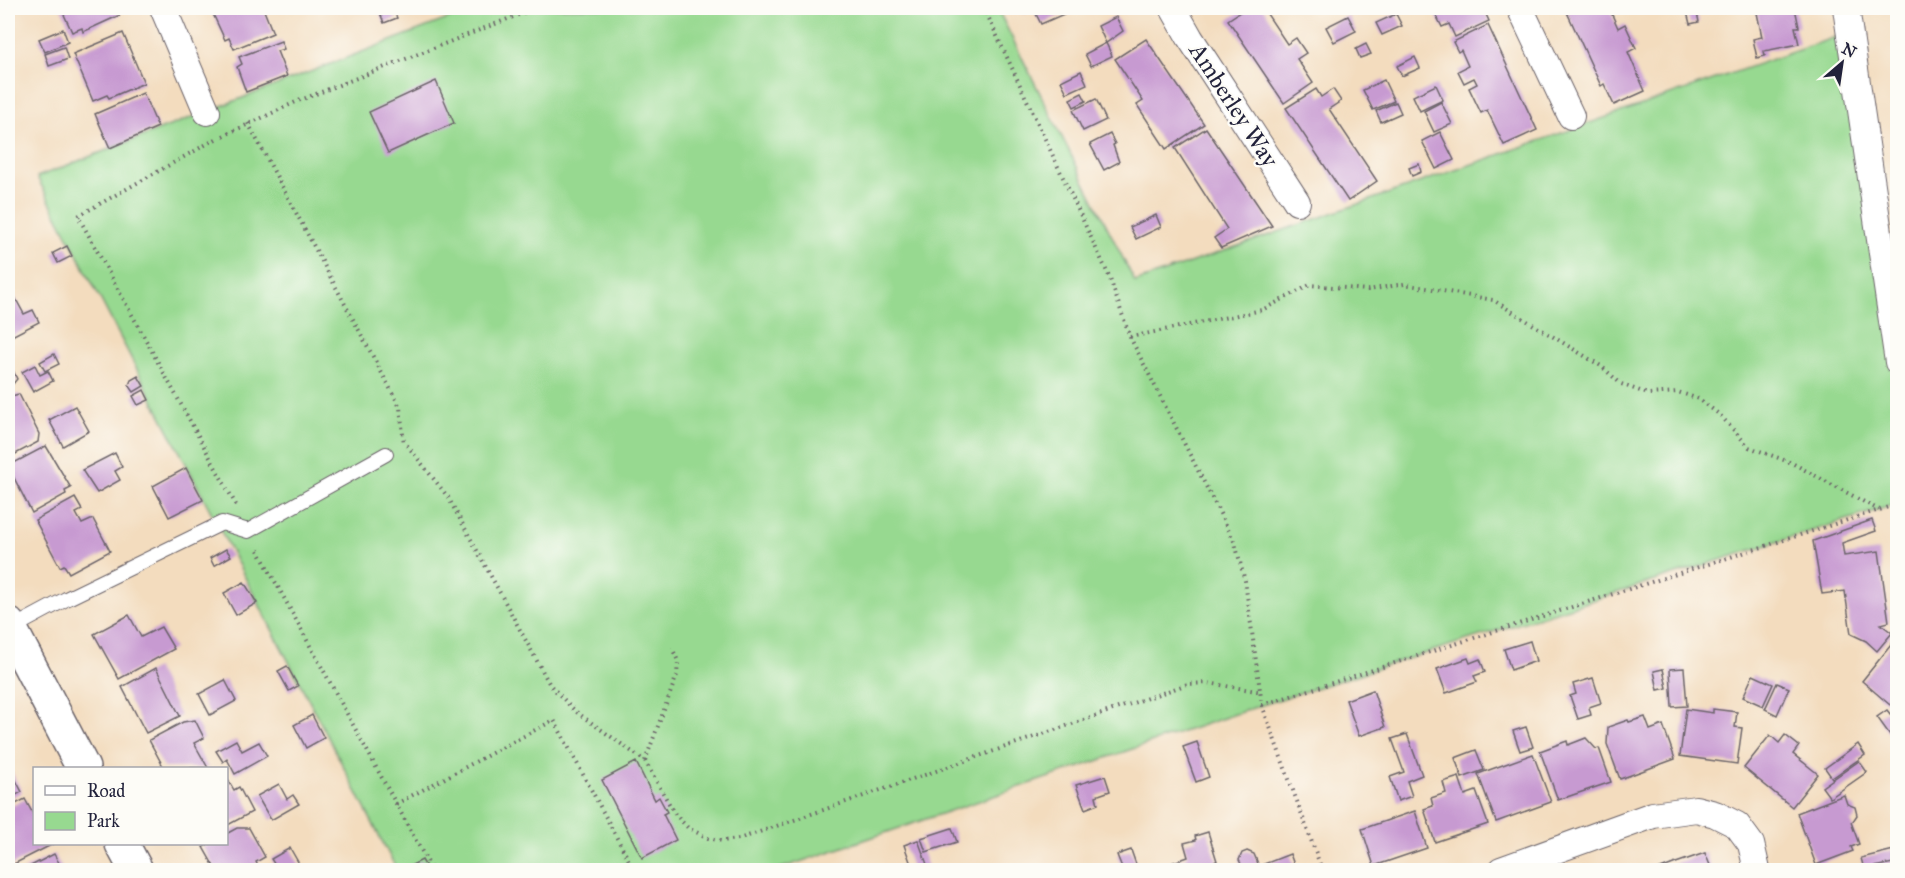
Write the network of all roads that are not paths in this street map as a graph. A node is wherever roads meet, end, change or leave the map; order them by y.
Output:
1 (163, 8) edge
2 (1173, 8) edge
3 (1520, 8) edge
4 (1849, 8) edge
5 (207, 112) dead end
6 (1571, 116) dead end
7 (1297, 202) dead end
8 (1898, 362) edge
9 (386, 454) road end
10 (8, 628) edge
11 (82, 767) edge
12 (123, 845) edge
13 (136, 870) edge
14 (1501, 870) edge
15 (1757, 870) edge

1 - 5 street
2 - 7 street, Amberley Way
3 - 6 street
4 - 8 street
9 - 10 lane
10 - 11 main road
12 - 13 main road
14 - 15 street

